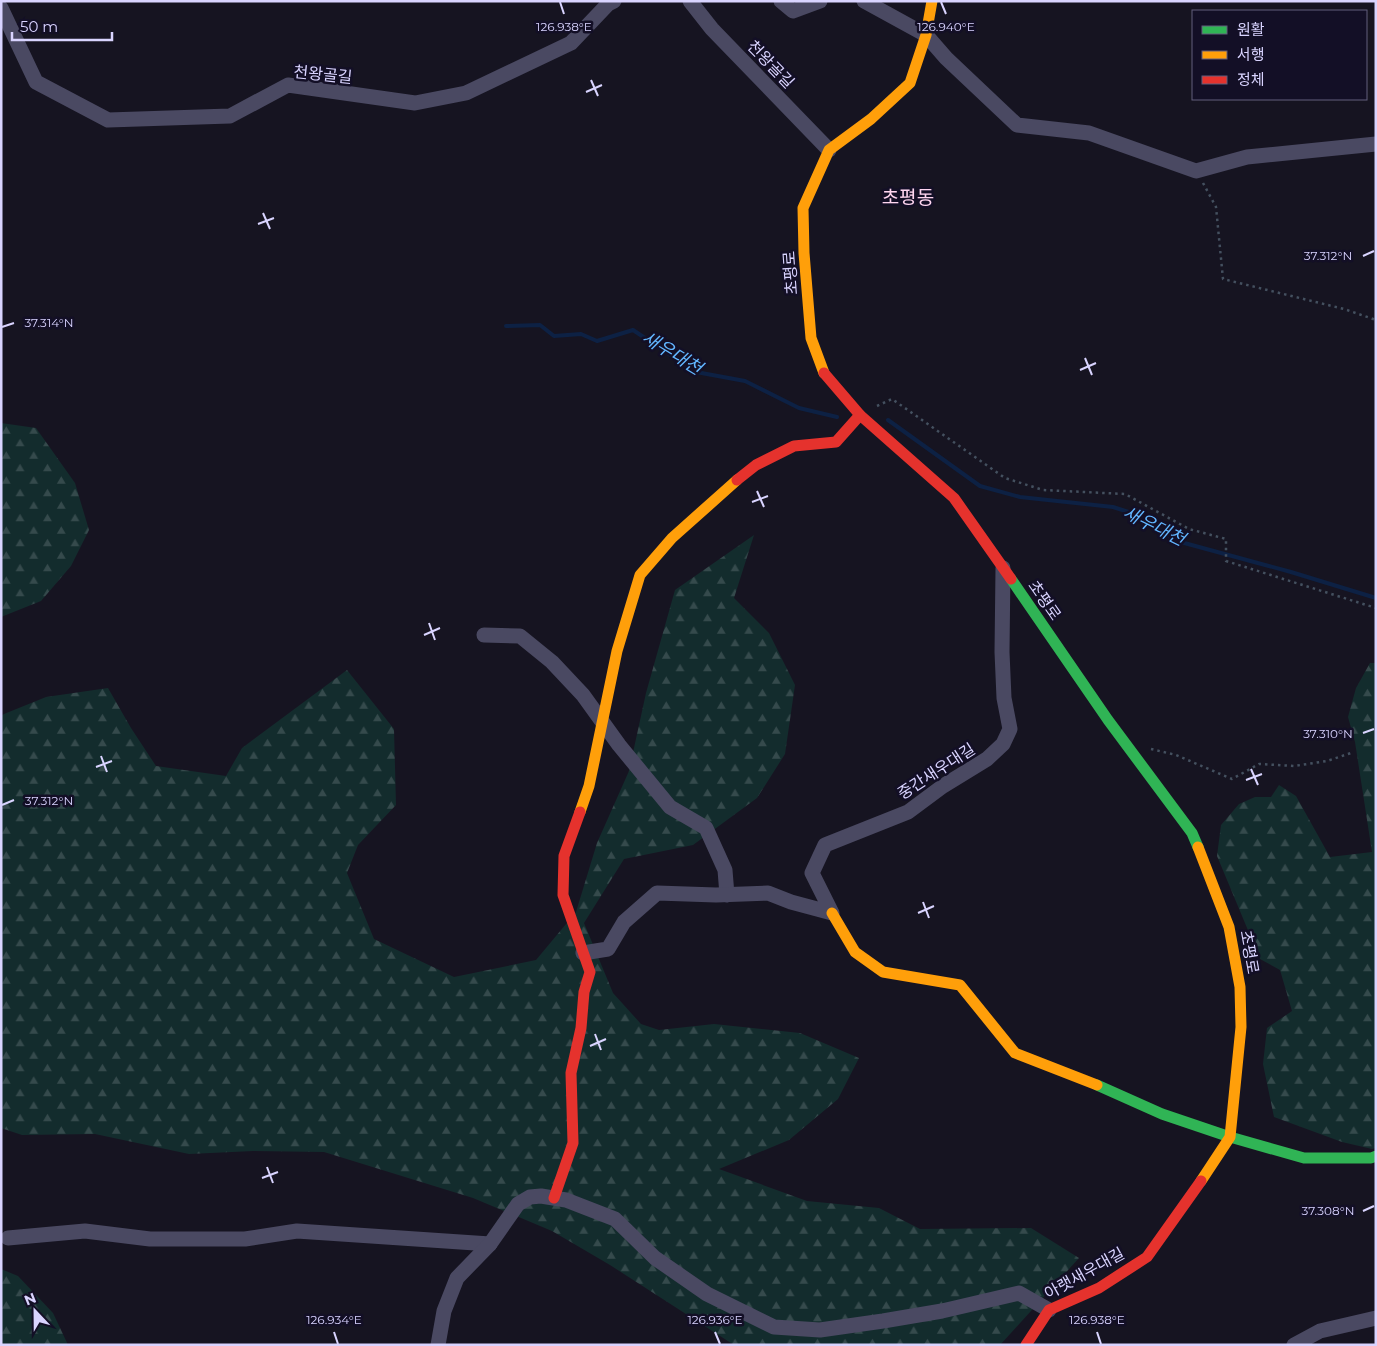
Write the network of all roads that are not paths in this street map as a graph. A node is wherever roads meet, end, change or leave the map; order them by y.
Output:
1 (614, 1) edge
2 (690, 1) edge
3 (781, 1) edge
4 (820, 1) edge
5 (864, 1) edge
6 (932, 1) edge
7 (1, 8) edge
8 (926, 35) junction
9 (1376, 144) edge
10 (829, 150) junction
11 (860, 415) junction
12 (1003, 568) junction
13 (484, 635) dead end
14 (602, 722) junction
15 (727, 895) junction
16 (832, 913) junction
17 (583, 953) junction
18 (1230, 1137) junction
19 (1376, 1156) edge
20 (554, 1198) junction
21 (8, 1238) dead end
22 (490, 1244) junction
23 (1049, 1310) junction
24 (1376, 1318) edge
25 (438, 1345) edge
26 (1026, 1345) edge
27 (1294, 1345) edge

1 - 7 street, 천왕골길
2 - 10 street, 천왕골길
3 - 4 street
5 - 8 street
6 - 8 street, 초평로
8 - 9 street
8 - 10 street, 초평로
10 - 11 street, 초평로
11 - 12 street, 초평로
11 - 14 street
12 - 16 street, 중간새우대길
12 - 18 street, 초평로
13 - 14 street
14 - 15 street
14 - 17 street
15 - 16 street
15 - 17 street
16 - 18 street
17 - 20 street
18 - 19 street
18 - 23 street, 아랫새우대길
20 - 22 street
20 - 23 street
21 - 22 street
22 - 25 street
23 - 26 street, 아랫새우대길
24 - 27 street

